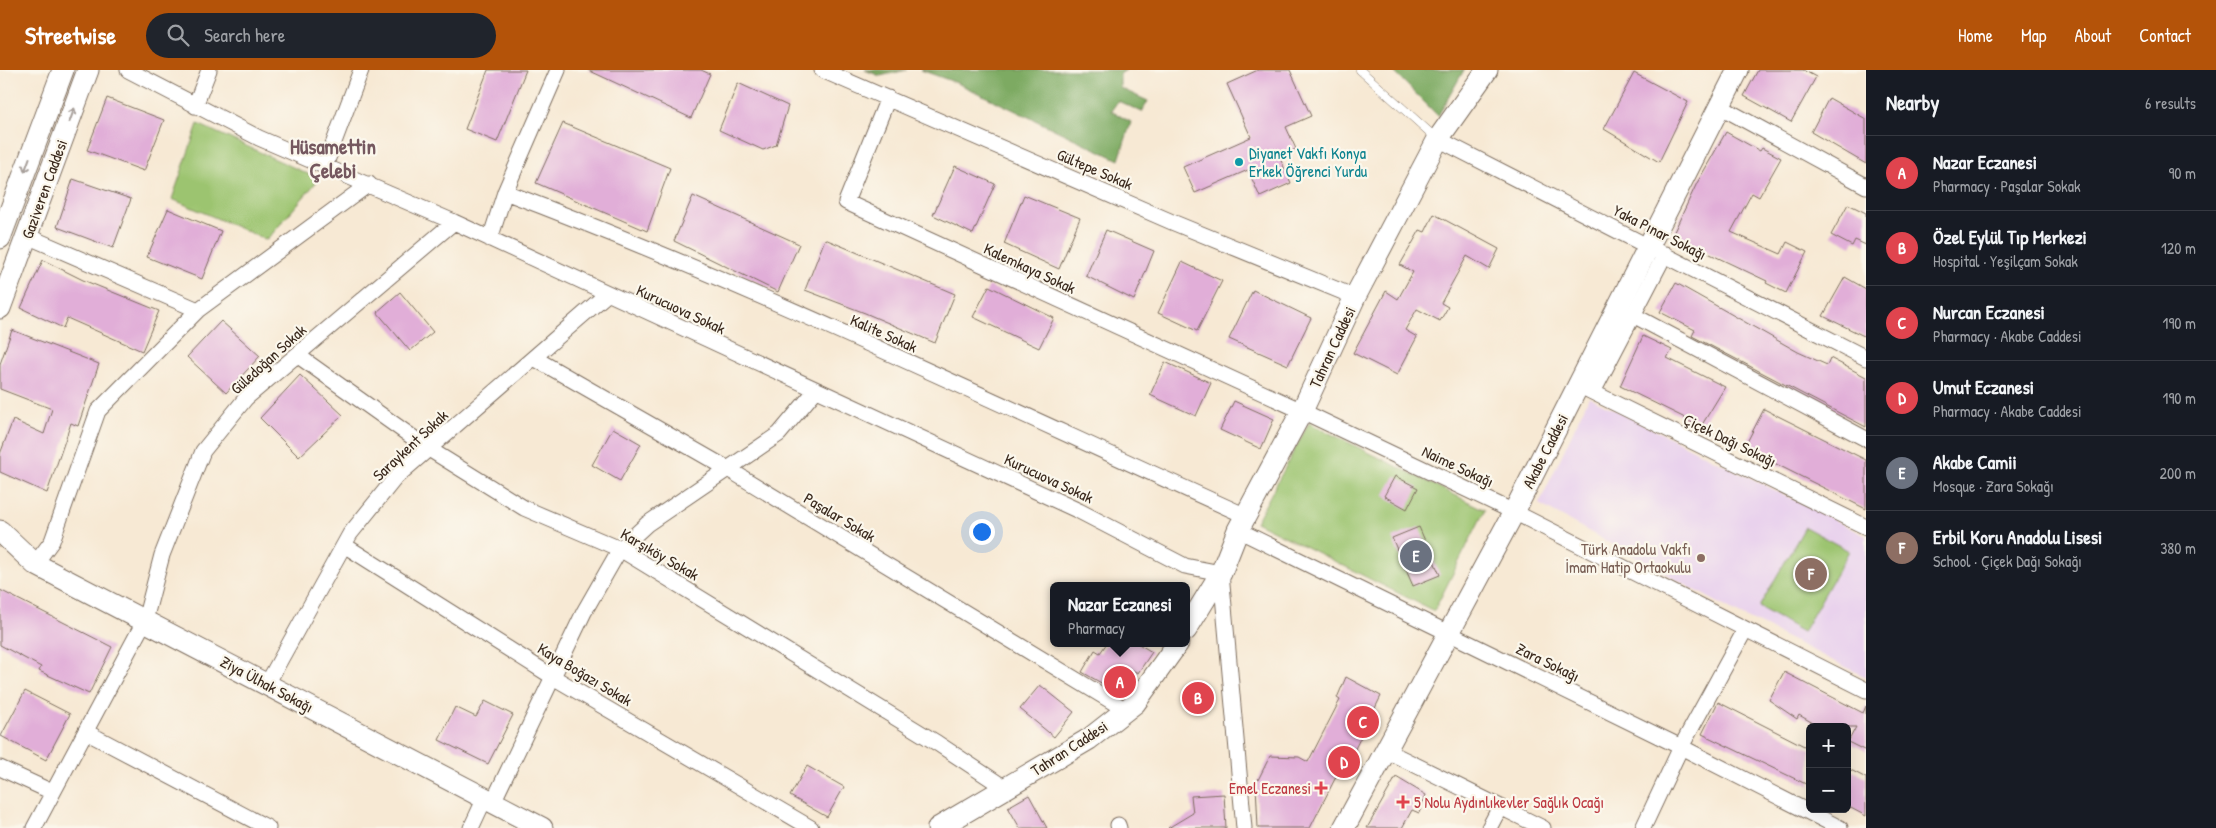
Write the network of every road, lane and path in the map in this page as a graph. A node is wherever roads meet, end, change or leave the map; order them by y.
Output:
1 (63, 70) edge
2 (88, 70) edge
3 (128, 70) edge
4 (209, 70) edge
5 (361, 70) edge
6 (558, 70) edge
7 (822, 70) edge
8 (1360, 70) edge
9 (1487, 70) edge
10 (1738, 70) edge
11 (888, 98) junction
12 (195, 106) junction
13 (1719, 106) junction
14 (1438, 139) junction
15 (325, 166) junction
16 (369, 184) junction
17 (1866, 186) edge
18 (504, 192) junction
19 (454, 222) junction
20 (27, 236) junction
21 (0, 238) edge
22 (490, 239) junction
23 (1656, 250) junction
24 (607, 294) junction
25 (1355, 297) junction
26 (0, 308) edge
27 (198, 310) junction
28 (1633, 315) junction
29 (297, 355) junction
30 (534, 358) junction
31 (1866, 358) edge
32 (1586, 388) junction
33 (816, 390) junction
34 (1302, 412) junction
35 (1866, 439) edge
36 (429, 449) junction
37 (728, 469) junction
38 (1514, 512) junction
39 (1242, 523) junction
40 (1866, 527) edge
41 (0, 531) edge
42 (344, 545) junction
43 (620, 549) junction
44 (0, 552) edge
45 (35, 564) junction
46 (1221, 574) junction
47 (145, 620) junction
48 (1190, 624) edge
49 (1745, 630) junction
50 (1449, 633) junction
51 (1175, 647) edge
52 (553, 676) junction
53 (267, 684) junction
54 (1866, 690) edge
55 (1126, 710) junction
56 (86, 732) junction
57 (1681, 747) junction
58 (1387, 751) junction
59 (0, 768) edge
60 (1005, 788) junction
61 (52, 792) junction
62 (489, 800) junction
63 (1500, 807) junction
64 (34, 828) edge
65 (268, 828) edge
66 (471, 828) edge
67 (542, 828) edge
68 (811, 828) edge
69 (938, 828) edge
70 (1244, 828) edge
71 (1344, 828) edge
72 (1489, 828) edge
73 (1544, 828) edge
74 (1642, 828) edge
75 (1840, 828) edge

1 -> 21 street, Gaziveren Caddesi
20 -> 2 street, Gaziveren Caddesi
3 - 12 street, Kurucuova Sokak
4 - 12 street
5 - 15 street
6 - 18 street
7 - 11 street, Gültepe Sokak
8 - 14 lane
9 - 14 street, Tahran Caddesi
10 - 13 street, Akabe Caddesi
11 - 25 street, Gültepe Sokak
11 - 34 street, Kalemkaya Sokak
12 - 15 street, Kurucuova Sokak
13 - 17 street
13 - 23 street, Akabe Caddesi
14 - 23 street, Yaka Pınar Sokağı
14 - 25 street, Tahran Caddesi
15 - 16 street, Kurucuova Sokak
16 - 19 street, Kurucuova Sokak
16 - 27 street
18 - 22 street
18 - 39 street, Kalite Sokak
19 - 22 street, Kurucuova Sokak
19 - 29 street, Güledoğan Sokak
20 - 26 street, Gaziveren Caddesi
20 - 27 street
22 - 24 street, Kurucuova Sokak
23 - 28 street
23 - 31 street, Yaka Pınar Sokağı
23 - 32 street, Akabe Caddesi
24 - 30 street, Saraykent Sokak
24 - 33 street, Kurucuova Sokak
25 - 34 street, Tahran Caddesi
27 - 45 street
28 - 32 street
28 - 35 street
29 - 36 street, Karşıköy Sokak
29 - 47 street, Güledoğan Sokak
30 - 36 street, Saraykent Sokak
30 - 37 street, Paşalar Sokak
32 - 38 street, Akabe Caddesi
32 - 40 street, Çiçek Dağı Sokağı
33 - 37 street
33 - 46 street, Kurucuova Sokak
34 - 38 street, Naime Sokağı
34 - 39 street, Tahran Caddesi
36 - 42 street, Saraykent Sokak
36 - 43 street, Karşıköy Sokak
37 - 43 street
37 - 55 street, Paşalar Sokak
38 - 49 street, Naime Sokağı
38 - 50 street, Akabe Caddesi
39 - 46 street, Tahran Caddesi
39 - 50 street, Zara Sokağı
41 - 45 street, Ziya Ülhak Sokağı
42 - 52 street, Kaya Boğazı Sokak
42 - 53 street, Saraykent Sokak
43 - 52 street
43 - 60 street, Karşıköy Sokak
44 - 45 street
45 - 47 street, Ziya Ülhak Sokağı
46 - 48 street, Tahran Caddesi
46 - 70 street
47 - 53 street, Ziya Ülhak Sokağı
47 - 56 street, Güledoğan Sokak
49 - 54 street, Naime Sokağı
49 - 57 street
50 - 57 street, Zara Sokağı
50 - 58 street, Akabe Caddesi
51 - 55 street, Tahran Caddesi
52 - 62 street
52 - 68 street, Kaya Boğazı Sokak
53 - 62 street, Ziya Ülhak Sokağı
55 - 60 street, Tahran Caddesi
56 - 61 street, Güledoğan Sokak
56 - 65 street
57 - 74 street
57 - 75 street, Zara Sokağı
58 - 63 street
58 - 71 street, Akabe Caddesi
59 - 61 street
60 - 69 street, Tahran Caddesi
61 - 64 street, Güledoğan Sokak
62 - 66 street
62 - 67 street, Ziya Ülhak Sokağı
63 - 72 street
63 - 73 street

